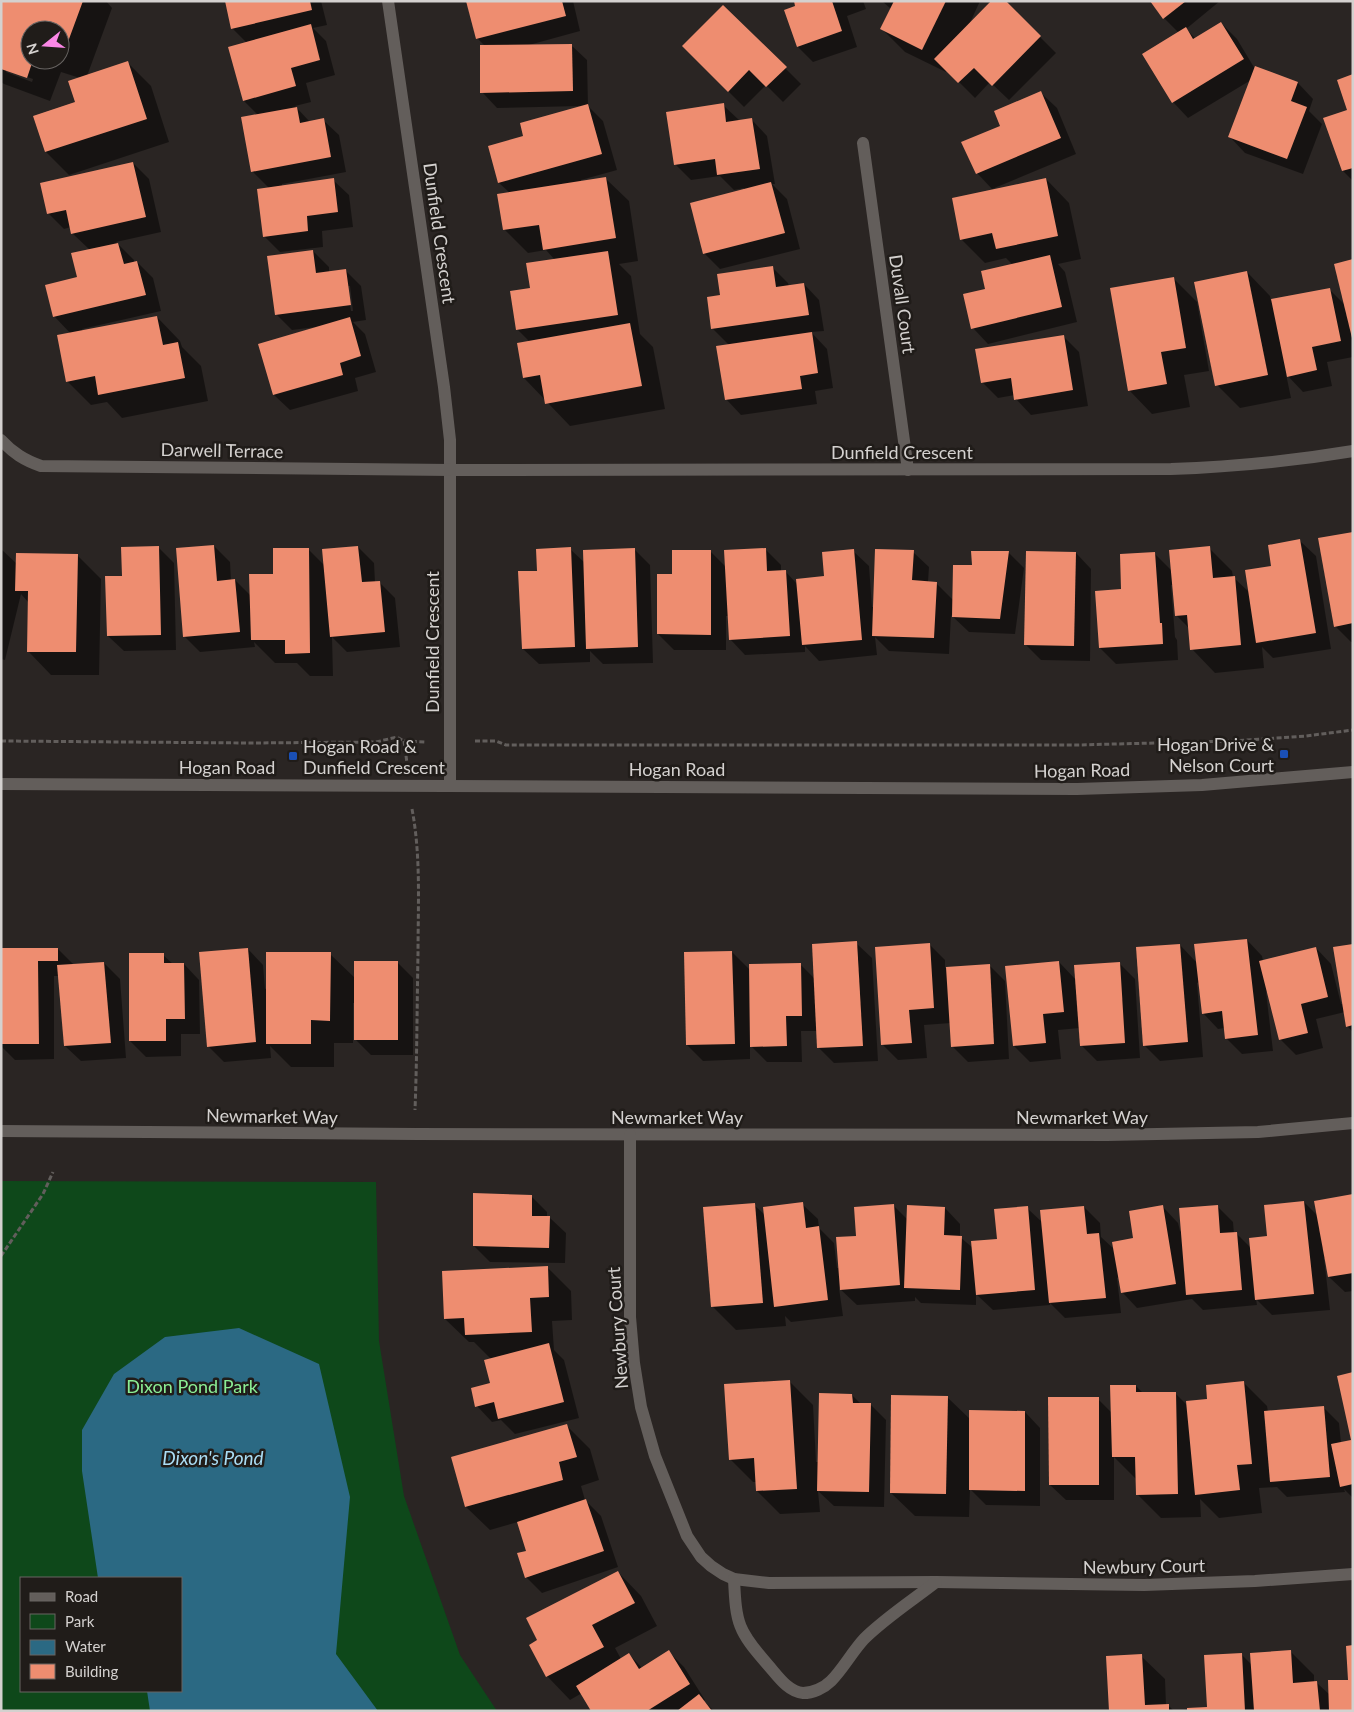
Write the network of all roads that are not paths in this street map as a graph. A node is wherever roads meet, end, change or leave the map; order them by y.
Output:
1 (388, 1) edge
2 (863, 143) dead end
3 (1, 440) edge
4 (1353, 451) edge
5 (450, 470) junction
6 (908, 470) junction
7 (1353, 772) edge
8 (1, 784) edge
9 (450, 784) junction
10 (1353, 1123) edge
11 (1, 1131) edge
12 (630, 1135) junction
13 (1353, 1574) edge
14 (734, 1579) junction
15 (936, 1582) junction

1 - 5 street, Dunfield Crescent
2 - 6 street, Duvall Court
3 - 5 street, Darwell Terrace
4 - 6 street, Dunfield Crescent
5 - 6 street, Dunfield Crescent
5 - 9 street, Dunfield Crescent
7 - 9 street, Hogan Road
8 - 9 street, Hogan Road
10 - 12 street, Newmarket Way
11 - 12 street, Newmarket Way
12 - 14 street, Newbury Court
13 - 15 street, Newbury Court
14 - 15 street, Newbury Court
14 - 15 street

